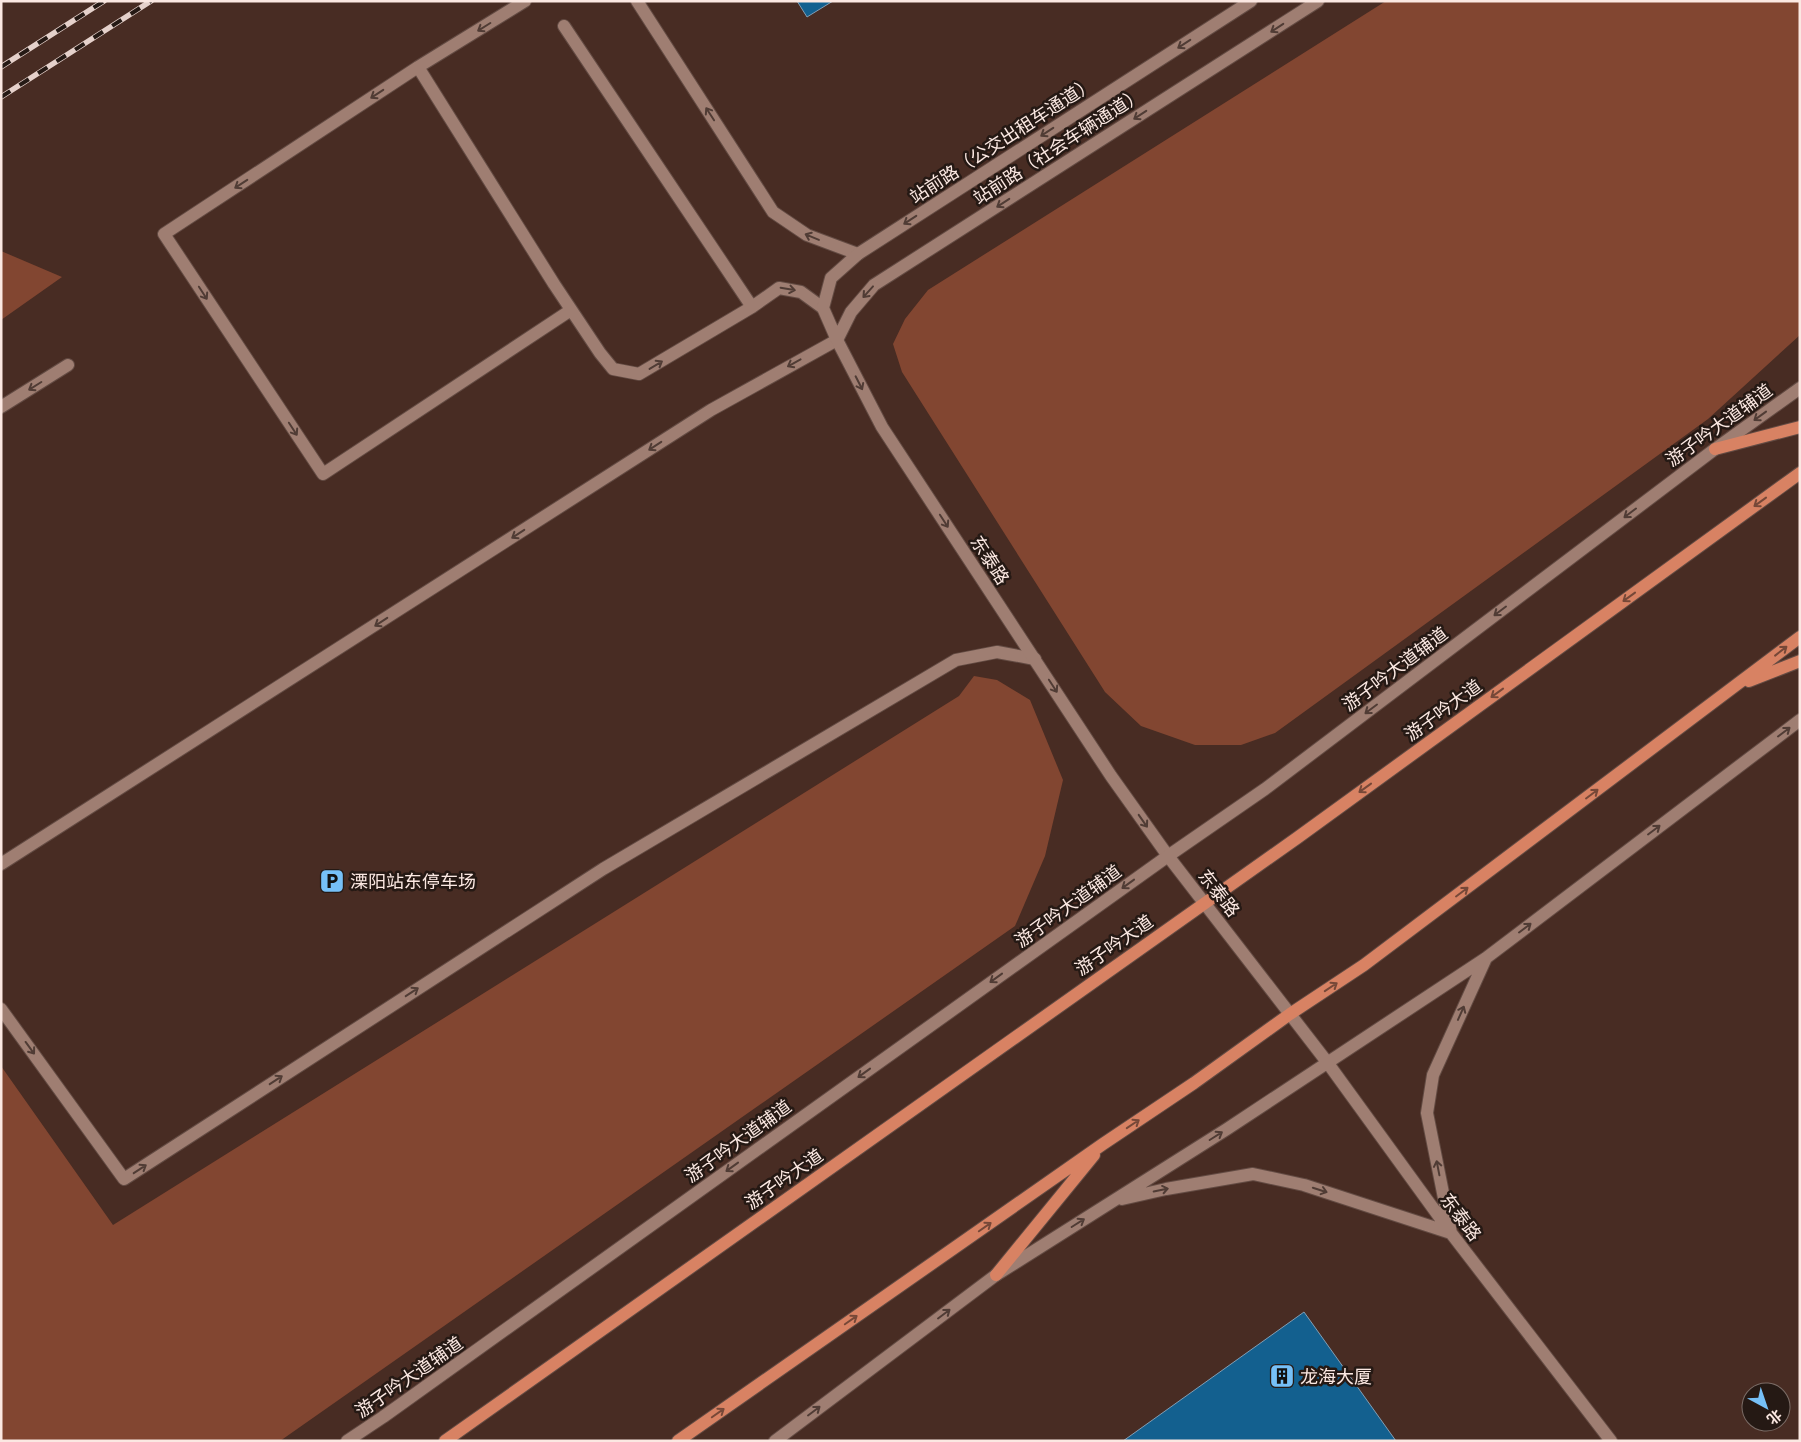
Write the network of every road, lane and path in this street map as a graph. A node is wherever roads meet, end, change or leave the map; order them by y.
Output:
1 (525, 1) edge
2 (637, 1) edge
3 (1251, 1) edge
4 (1318, 1) edge
5 (564, 26) dead end
6 (418, 68) junction
7 (858, 254) junction
8 (752, 306) junction
9 (824, 308) junction
10 (571, 310) junction
11 (837, 340) junction
12 (68, 365) dead end
13 (1800, 388) edge
14 (1, 407) edge
15 (1800, 427) edge
16 (1715, 449) junction
17 (1800, 474) edge
18 (1800, 637) edge
19 (1035, 659) junction
20 (1800, 661) edge
21 (1735, 687) junction
22 (1800, 720) edge
23 (1168, 856) junction
24 (1, 864) edge
25 (1204, 902) junction
26 (1486, 958) junction
27 (1, 1009) edge
28 (1290, 1014) junction
29 (1327, 1062) junction
30 (1103, 1144) junction
31 (1113, 1201) junction
32 (1451, 1233) junction
33 (996, 1275) junction
34 (347, 1441) edge
35 (445, 1441) edge
36 (678, 1441) edge
37 (775, 1441) edge
38 (1612, 1441) edge

1 -> 6 main road
7 -> 2 main road
3 -> 7 main road, 站前路（公交出租车通道）
4 -> 11 main road, 站前路（社会车辆通道）
5 - 8 main road
6 - 10 main road
6 -> 10 main road
7 - 9 main road, 站前路（公交出租车通道）
8 -> 9 main road
10 -> 8 main road
9 - 11 main road
11 -> 19 main road, 东泰路
11 -> 24 main road
12 -> 14 main road
13 -> 16 main road, 游子吟大道辅道
15 - 16 main road
16 -> 23 main road, 游子吟大道辅道
17 -> 25 main road, 游子吟大道
21 -> 18 main road
19 -> 23 main road, 东泰路
27 -> 19 main road
20 - 21 main road
28 -> 21 main road
26 -> 22 main road
23 - 25 main road, 东泰路
23 -> 34 main road, 游子吟大道辅道
25 - 28 main road, 东泰路
25 - 35 main road, 游子吟大道
26 - 29 main road
32 -> 26 main road
28 - 29 main road, 东泰路
30 -> 28 main road
31 -> 29 main road
29 - 32 main road, 东泰路
30 - 33 main road
36 -> 30 main road
31 -> 32 main road
33 -> 31 main road
32 - 38 main road, 东泰路
37 -> 33 main road

